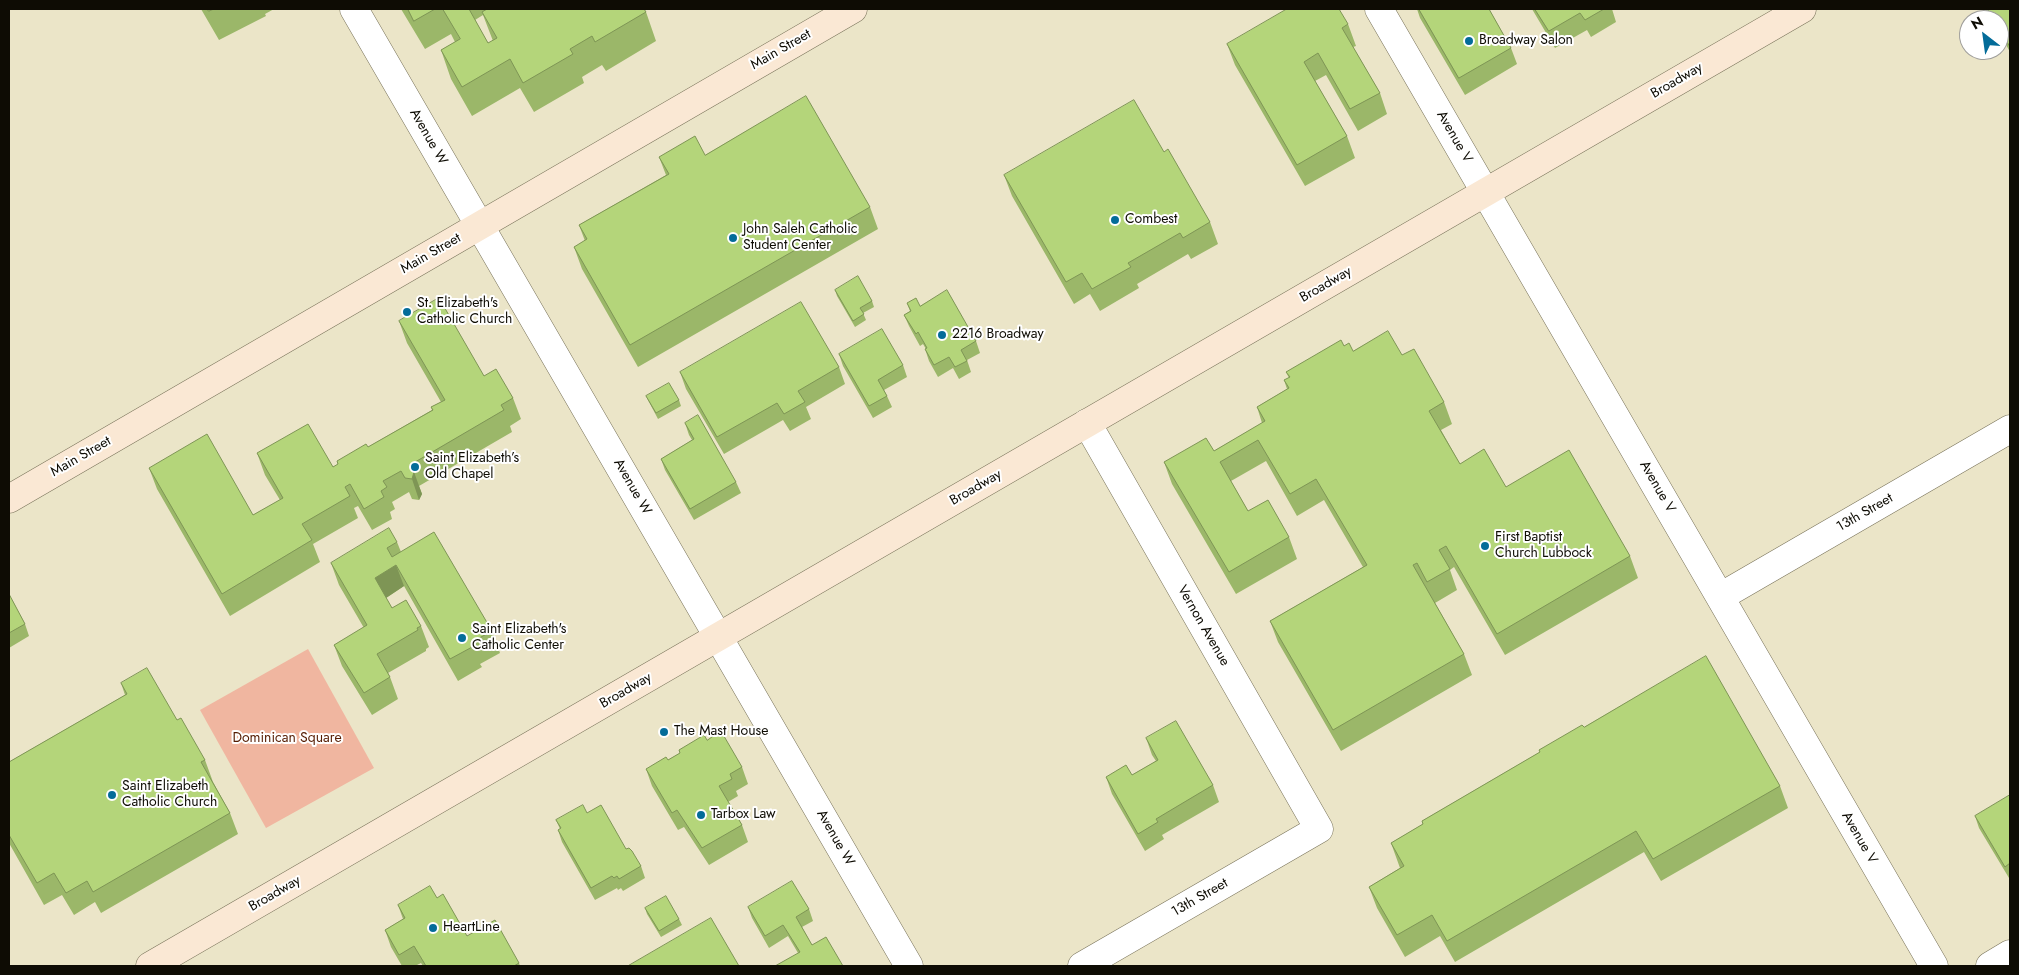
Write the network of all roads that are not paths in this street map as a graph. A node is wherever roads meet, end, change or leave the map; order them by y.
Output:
1 (354, 9) edge
2 (853, 9) edge
3 (1379, 9) edge
4 (1802, 9) edge
5 (1486, 192) junction
6 (480, 225) junction
7 (1088, 423) junction
8 (2010, 429) edge
9 (9, 499) edge
10 (1720, 597) junction
11 (718, 637) junction
12 (1318, 829) joint
13 (2010, 954) edge
14 (150, 966) edge
15 (909, 966) edge
16 (1082, 966) edge
17 (1934, 966) edge
18 (1990, 966) edge

1 - 6 street, Avenue W
2 - 6 main road, Main Street
3 - 5 street, Avenue V
4 - 5 main road, Broadway
5 - 7 main road, Broadway
5 - 10 street, Avenue V
6 - 9 main road, Main Street
6 - 11 street, Avenue W
7 - 11 main road, Broadway
7 - 12 street, Vernon Avenue
8 - 10 street, 13th Street
10 - 17 street, Avenue V
11 - 14 main road, Broadway
11 - 15 street, Avenue W
12 - 16 street, 13th Street
13 - 18 street

